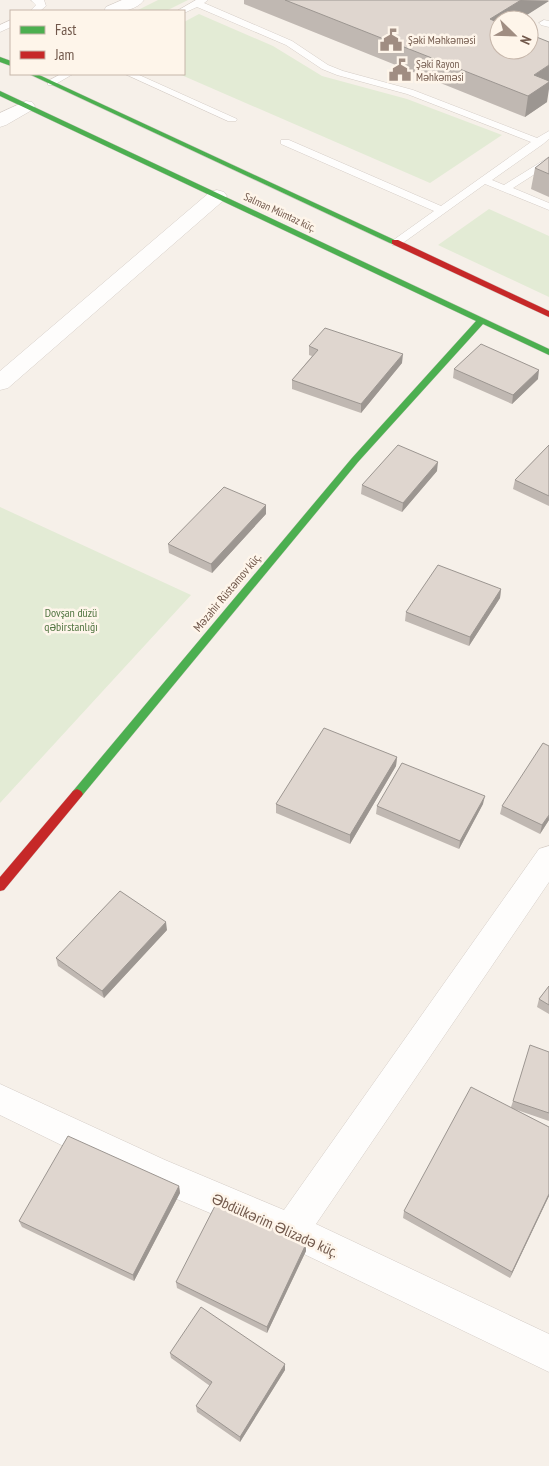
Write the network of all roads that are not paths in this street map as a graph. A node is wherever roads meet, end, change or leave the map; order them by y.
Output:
1 (36, 0) edge
2 (136, 0) edge
3 (199, 2) edge
4 (36, 10) edge
5 (114, 10) edge
6 (184, 10) edge
7 (34, 75) edge
8 (66, 75) edge
9 (132, 75) edge
10 (51, 83) junction
11 (0, 93) edge
12 (26, 106) junction
13 (232, 119) dead end
14 (0, 121) edge
15 (549, 134) edge
16 (284, 142) dead end
17 (538, 142) junction
18 (549, 160) edge
19 (484, 180) junction
20 (506, 188) junction
21 (217, 196) junction
22 (549, 207) edge
23 (443, 211) junction
24 (396, 243) junction
25 (549, 314) edge
26 (482, 320) junction
27 (549, 352) edge
28 (0, 383) edge
29 (549, 858) edge
30 (0, 886) edge
31 (0, 1099) edge
32 (291, 1230) junction
33 (549, 1354) edge

1 - 4 lane
2 - 5 street
3 - 6 lane
3 - 17 lane
7 - 10 main road
8 - 10 lane
9 - 13 lane
10 - 24 main road
11 - 12 main road, Salman Mümtaz küç.
12 - 14 street
12 - 21 main road, Salman Mümtaz küç.
15 - 17 lane
16 - 23 lane
17 - 19 lane
18 - 20 lane
19 - 20 lane
19 - 23 lane
20 - 22 lane
21 - 26 main road, Salman Mümtaz küç.
21 - 28 street
23 - 24 lane
24 - 25 main road
26 - 27 main road, Salman Mümtaz küç.
26 - 30 main road, Məzahir Rüstəmov küç.
29 - 32 street
31 - 32 street, Əbdülkərim Əlizadə küç.
32 - 33 street, Əbdülkərim Əlizadə küç.

